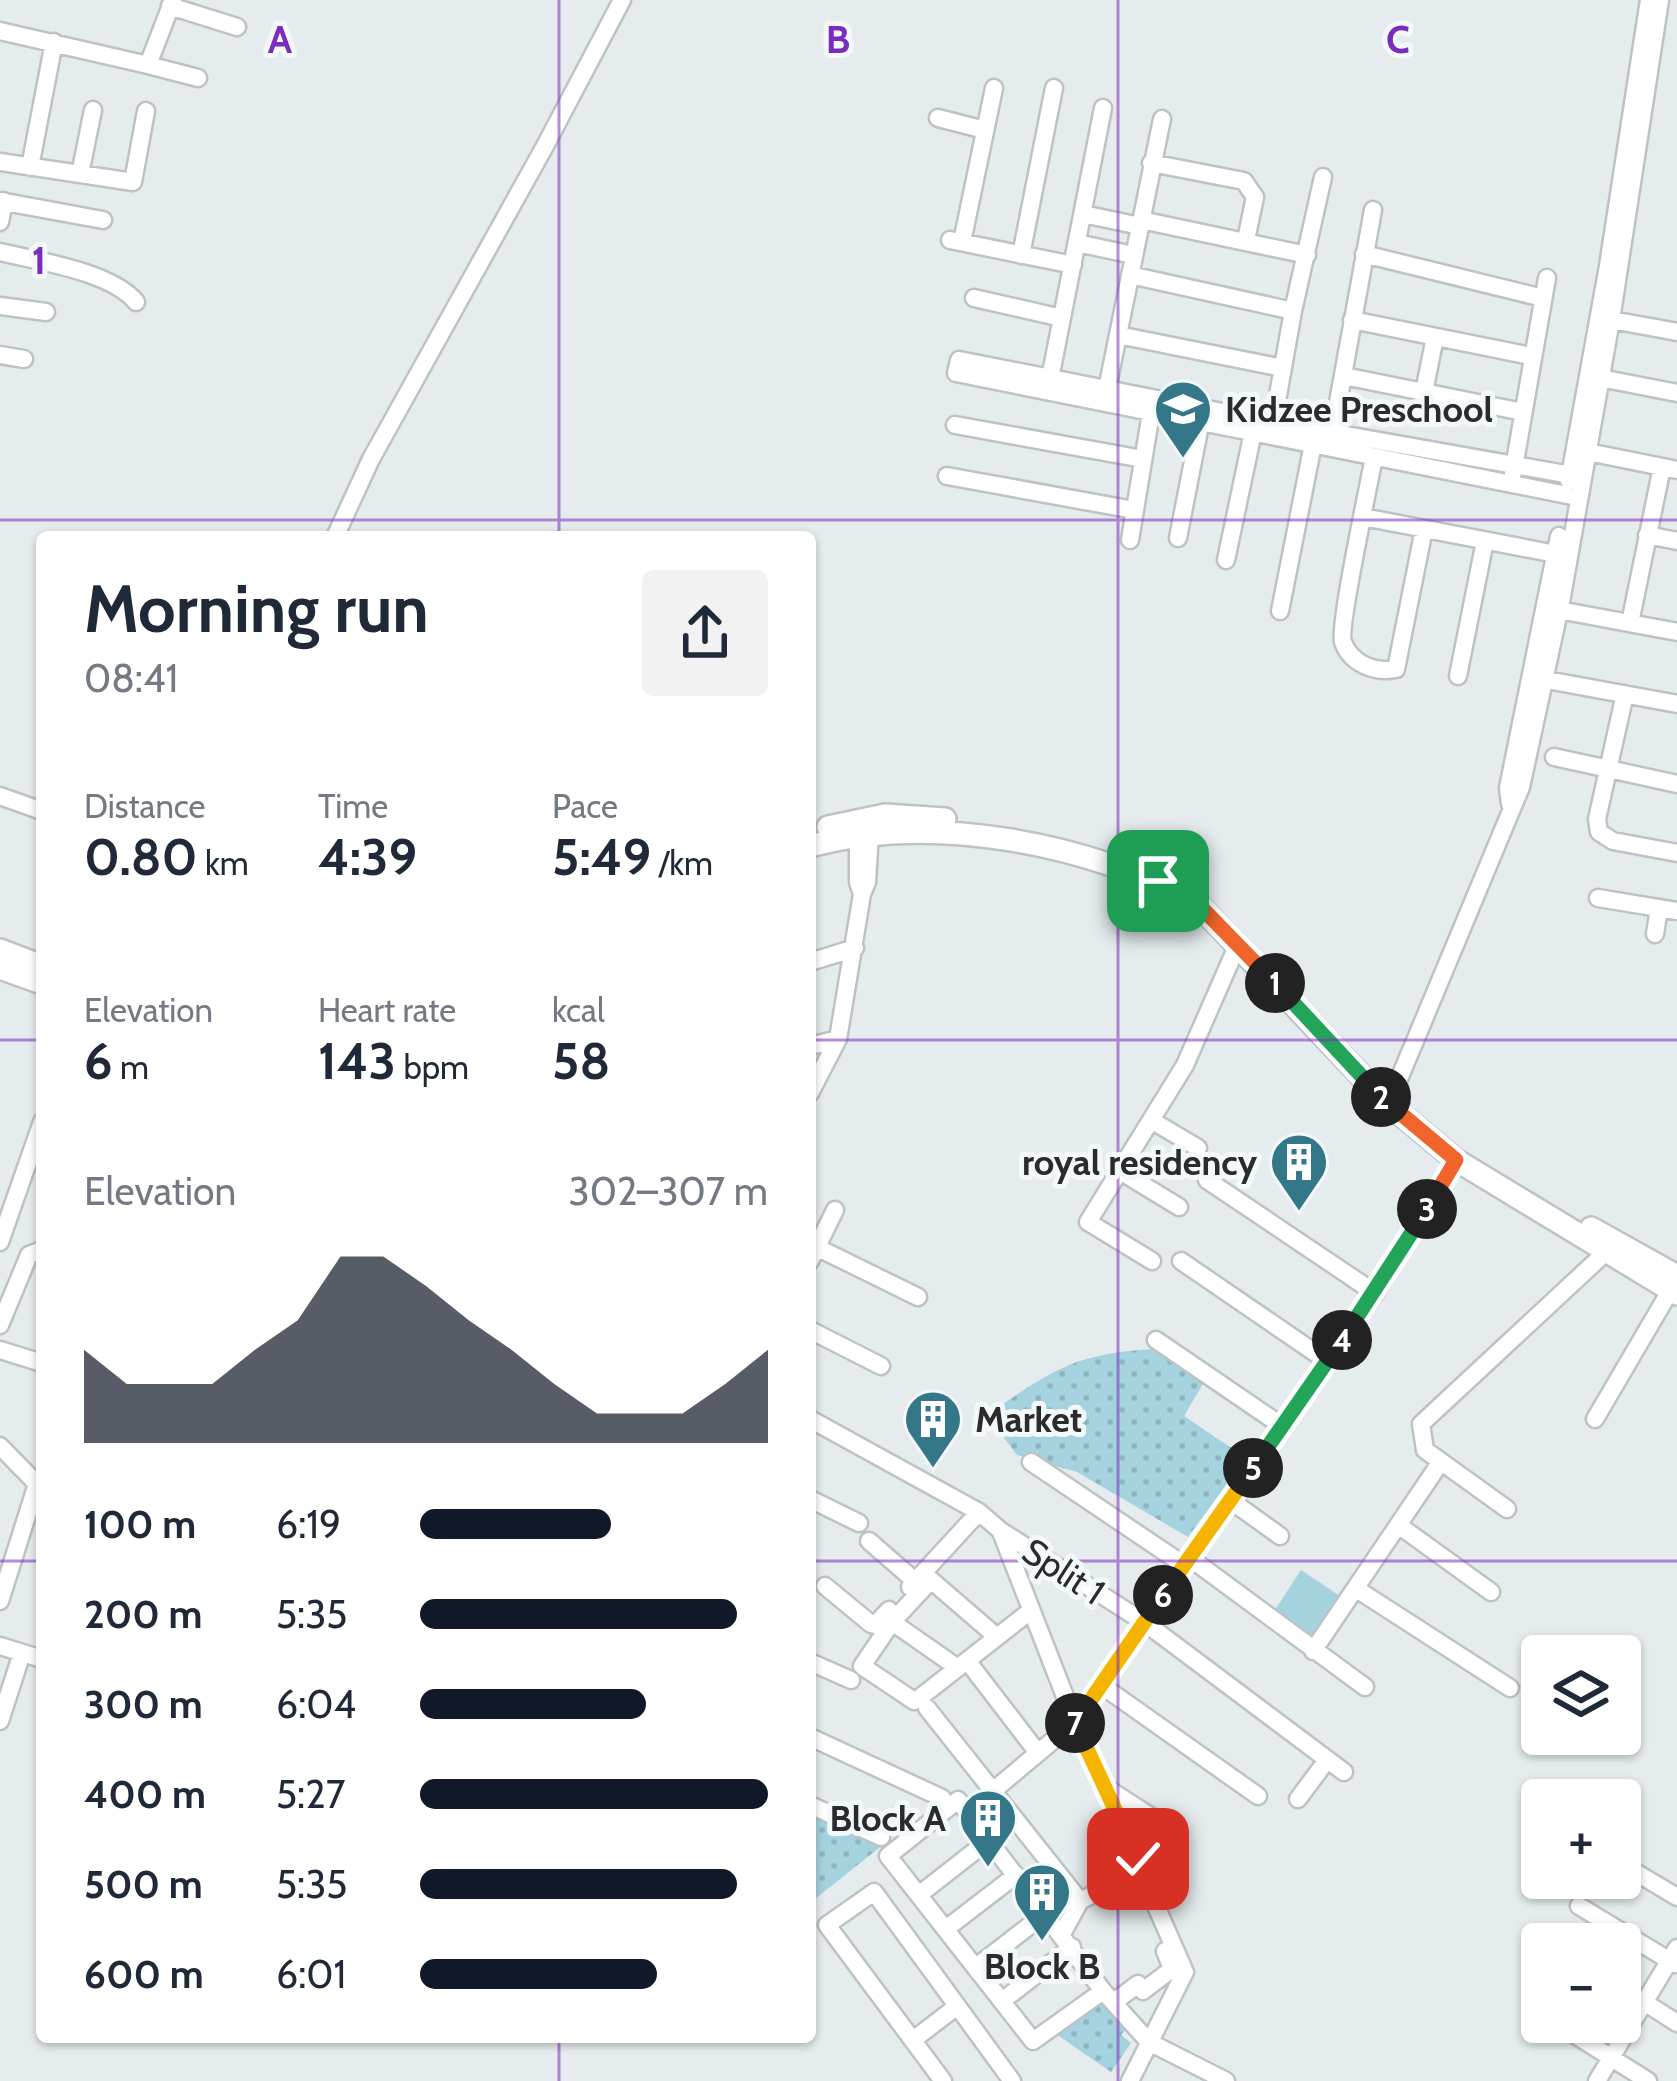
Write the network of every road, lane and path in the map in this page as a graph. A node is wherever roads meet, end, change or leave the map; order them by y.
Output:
1 (622, 0) edge
2 (1648, 0) edge
3 (1660, 0) edge
4 (172, 3) edge
5 (237, 27) dead end
6 (0, 34) edge
7 (54, 42) junction
8 (148, 65) junction
9 (198, 78) dead end
10 (994, 88) dead end
11 (1054, 88) dead end
12 (1103, 108) dead end
13 (93, 110) dead end
14 (146, 111) dead end
15 (938, 118) dead end
16 (1162, 118) dead end
17 (986, 130) junction
18 (0, 162) edge
19 (1151, 163) junction
20 (30, 167) junction
21 (80, 174) junction
22 (1323, 177) dead end
23 (2, 201) edge
24 (1373, 210) dead end
25 (1083, 214) junction
26 (103, 220) dead end
27 (0, 222) edge
28 (1140, 223) junction
29 (1246, 240) junction
30 (1077, 243) junction
31 (0, 252) edge
32 (1364, 254) junction
33 (1022, 255) junction
34 (1133, 255) junction
35 (1307, 255) junction
36 (1073, 265) junction
37 (1130, 274) junction
38 (1547, 278) dead end
39 (974, 298) dead end
40 (1543, 298) junction
41 (136, 302) dead end
42 (0, 306) edge
43 (1293, 311) junction
44 (46, 312) dead end
45 (1062, 319) junction
46 (1605, 319) junction
47 (1352, 320) junction
48 (1677, 332) edge
49 (1118, 335) junction
50 (1435, 337) junction
51 (0, 355) edge
52 (1532, 356) junction
53 (24, 359) dead end
54 (957, 367) dead end
55 (1283, 368) junction
56 (1344, 376) junction
57 (1593, 377) junction
58 (1049, 384) junction
59 (1424, 392) junction
60 (1677, 393) edge
61 (1106, 395) junction
62 (1151, 412) junction
63 (1522, 412) junction
64 (1202, 415) junction
65 (955, 425) dead end
66 (1266, 430) junction
67 (1325, 442) junction
68 (1581, 451) junction
69 (1373, 457) junction
70 (1144, 459) junction
71 (1514, 465) junction
72 (1670, 468) edge
73 (1576, 475) junction
74 (947, 476) dead end
75 (1510, 486) junction
76 (1571, 496) junction
77 (1134, 511) junction
78 (1363, 517) junction
79 (1424, 529) junction
80 (338, 531) edge
81 (1647, 535) junction
82 (1178, 538) dead end
83 (1130, 540) dead end
84 (1485, 541) junction
85 (1677, 541) edge
86 (1556, 554) junction
87 (1226, 560) dead end
88 (1554, 605) junction
89 (1280, 611) dead end
90 (1630, 619) junction
91 (1677, 628) edge
92 (1458, 676) dead end
93 (1537, 678) junction
94 (1624, 694) junction
95 (1677, 704) edge
96 (1554, 757) dead end
97 (1608, 772) junction
98 (1677, 784) edge
99 (0, 796) edge
100 (36, 810) edge
101 (816, 830) edge
102 (864, 834) junction
103 (816, 845) edge
104 (1677, 853) edge
105 (1598, 898) dead end
106 (1668, 910) edge
107 (1655, 934) dead end
108 (1238, 944) junction
109 (855, 947) junction
110 (0, 950) edge
111 (816, 960) edge
112 (36, 964) edge
113 (0, 968) edge
114 (36, 981) edge
115 (838, 1039) junction
116 (816, 1044) edge
117 (816, 1081) edge
118 (1394, 1091) junction
119 (1151, 1120) junction
120 (36, 1139) edge
121 (1198, 1148) dead end
122 (1456, 1160) junction
123 (1120, 1171) junction
124 (1207, 1180) dead end
125 (1179, 1207) dead end
126 (835, 1210) dead end
127 (0, 1242) edge
128 (816, 1244) edge
129 (36, 1252) edge
130 (1606, 1252) junction
131 (816, 1253) edge
132 (1152, 1261) dead end
133 (1180, 1261) dead end
134 (1675, 1287) edge
135 (1375, 1293) junction
136 (918, 1297) dead end
137 (0, 1325) edge
138 (816, 1333) edge
139 (1156, 1340) dead end
140 (0, 1350) edge
141 (36, 1361) edge
142 (1327, 1361) junction
143 (881, 1366) dead end
144 (1595, 1419) dead end
145 (816, 1422) edge
146 (1282, 1426) junction
147 (0, 1445) edge
148 (1031, 1462) dead end
149 (1440, 1463) junction
150 (36, 1483) edge
151 (36, 1487) edge
152 (1230, 1500) junction
153 (816, 1502) edge
154 (1507, 1509) dead end
155 (979, 1512) junction
156 (859, 1523) dead end
157 (1401, 1527) junction
158 (1001, 1531) junction
159 (1280, 1536) dead end
160 (869, 1541) dead end
161 (1187, 1562) junction
162 (915, 1581) junction
163 (825, 1586) dead end
164 (1358, 1590) junction
165 (1491, 1592) dead end
166 (0, 1601) edge
167 (1029, 1612) junction
168 (892, 1622) junction
169 (1148, 1625) junction
170 (997, 1637) junction
171 (0, 1646) edge
172 (1313, 1651) junction
173 (22, 1653) junction
174 (816, 1656) edge
175 (36, 1657) edge
176 (965, 1668) junction
177 (851, 1680) dead end
178 (1101, 1684) junction
179 (1365, 1688) dead end
180 (1510, 1688) dead end
181 (927, 1708) dead end
182 (0, 1721) edge
183 (1075, 1722) junction
184 (816, 1740) edge
185 (1038, 1753) junction
186 (1327, 1760) junction
187 (1344, 1772) dead end
188 (1101, 1785) junction
189 (994, 1790) junction
190 (1258, 1796) dead end
191 (942, 1798) dead end
192 (1298, 1798) dead end
193 (816, 1808) edge
194 (1175, 1832) dead end
195 (881, 1837) dead end
196 (989, 1840) junction
197 (1138, 1872) junction
198 (1016, 1875) junction
199 (1641, 1876) edge
200 (920, 1894) junction
201 (1677, 1897) edge
202 (1080, 1901) junction
203 (1579, 1906) dead end
204 (1046, 1913) junction
205 (946, 1928) junction
206 (1067, 1941) junction
207 (1674, 1958) edge
208 (976, 1967) junction
209 (1109, 1996) junction
210 (1002, 2002) junction
211 (1644, 2002) junction
212 (956, 2007) junction
213 (1677, 2023) edge
214 (913, 2040) junction
215 (1149, 2042) junction
216 (1588, 2043) edge
217 (1611, 2058) junction
218 (943, 2081) edge
219 (1012, 2081) edge
220 (1130, 2081) edge
221 (1226, 2081) edge
222 (1597, 2081) edge
223 (1648, 2081) edge

1 - 80 street
2 - 46 street
3 - 46 street
4 - 5 street
4 - 8 street
6 - 7 street
7 - 8 street
7 - 20 street
8 - 9 street
10 - 17 street
11 - 33 street
12 - 25 street
13 - 21 street
14 - 21 street
15 - 17 street
16 - 19 street
17 - 33 street
18 - 20 street
19 - 28 street
19 - 29 street
20 - 21 street
22 - 35 street
23 - 26 street
23 - 27 street
24 - 32 street
25 - 28 street
25 - 30 street
28 - 29 street
28 - 34 street
29 - 35 street
30 - 34 street
30 - 36 street
31 - 41 street
32 - 40 street
32 - 47 street
33 - 36 street
34 - 37 street
35 - 43 street
36 - 45 street
37 - 43 street
37 - 49 street
38 - 40 street
39 - 45 street
40 - 52 street
42 - 44 street
43 - 55 street
45 - 58 street
46 - 48 street
46 - 57 street
47 - 50 street
47 - 56 street
49 - 55 street
49 - 61 street
50 - 52 street
50 - 59 street
51 - 53 street
52 - 63 street
54 - 58 street
55 - 66 street
56 - 59 street
56 - 67 street
57 - 60 street
57 - 68 street
58 - 61 street
59 - 63 street
61 - 62 street
61 - 64 street
62 - 64 street
62 - 70 street
63 - 71 street
64 - 66 street
64 - 82 street
65 - 70 street
66 - 67 street
66 - 87 street
67 - 69 street
67 - 71 street
67 - 89 street
68 - 72 street
68 - 73 street
69 - 75 street
69 - 78 street
70 - 77 street
71 - 73 street
71 - 75 street
72 - 81 street
73 - 76 street
74 - 77 street
75 - 76 street
76 - 86 street
76 - 88 street
77 - 83 street
78 - 79 street
78 - 79 street
79 - 84 street
81 - 85 street
81 - 90 street
84 - 86 street
84 - 92 street
86 - 88 street
88 - 90 street
88 - 93 street
90 - 91 street
93 - 94 street
93 - 118 street
94 - 95 street
94 - 97 street
96 - 97 street
97 - 98 street
97 - 104 street
99 - 100 street
101 - 118 main road
102 - 103 main road
102 - 108 main road
102 - 109 street
105 - 106 street
106 - 107 street
108 - 119 street
108 - 122 main road
109 - 111 street
109 - 115 street
110 - 112 main road
113 - 114 main road
115 - 116 street
115 - 117 street
118 - 134 main road
119 - 121 street
119 - 123 street
120 - 127 street
122 - 130 main road
122 - 135 street
123 - 125 street
123 - 132 street
124 - 135 street
126 - 128 street
129 - 137 street
130 - 134 main road
130 - 149 street
131 - 136 street
133 - 142 street
134 - 144 street
135 - 142 street
138 - 143 street
139 - 146 street
140 - 141 street
142 - 146 street
145 - 155 street, Split 1
146 - 152 street
147 - 150 street
148 - 161 street
149 - 154 street
149 - 157 street
151 - 166 street
152 - 159 street
152 - 161 street
153 - 156 street
155 - 158 street, Split 1
155 - 162 street
157 - 164 street
157 - 165 street
158 - 167 street
158 - 169 street, Split 1
160 - 162 street
161 - 169 street
161 - 172 street
162 - 163 street
164 - 172 street
164 - 180 street
167 - 170 street
167 - 183 street
168 - 170 street
168 - 176 street
168 - 176 street
169 - 178 street
169 - 186 street, Split 1
170 - 176 street
171 - 173 street
172 - 179 street
173 - 175 street
173 - 182 street
174 - 177 street
176 - 185 street
178 - 183 street
178 - 190 street
181 - 189 street
183 - 185 street
183 - 188 street
184 - 191 street
185 - 189 street
186 - 187 street, Split 1
186 - 192 street
188 - 194 street
188 - 197 street
189 - 202 street
193 - 195 street
196 - 198 street
196 - 200 street
196 - 200 street
197 - 202 street
197 - 209 street
197 - 215 street
198 - 204 street
198 - 205 street
199 - 201 street
200 - 205 street
202 - 206 street
203 - 207 street
204 - 206 street
204 - 208 street
205 - 208 street
206 - 209 street
206 - 210 street
207 - 211 street
208 - 210 street
209 - 210 street
209 - 215 street
211 - 213 street
211 - 217 street
212 - 214 street
212 - 214 street
212 - 219 street
214 - 218 street
215 - 220 street
215 - 221 street
216 - 217 street
217 - 222 street
217 - 223 street

